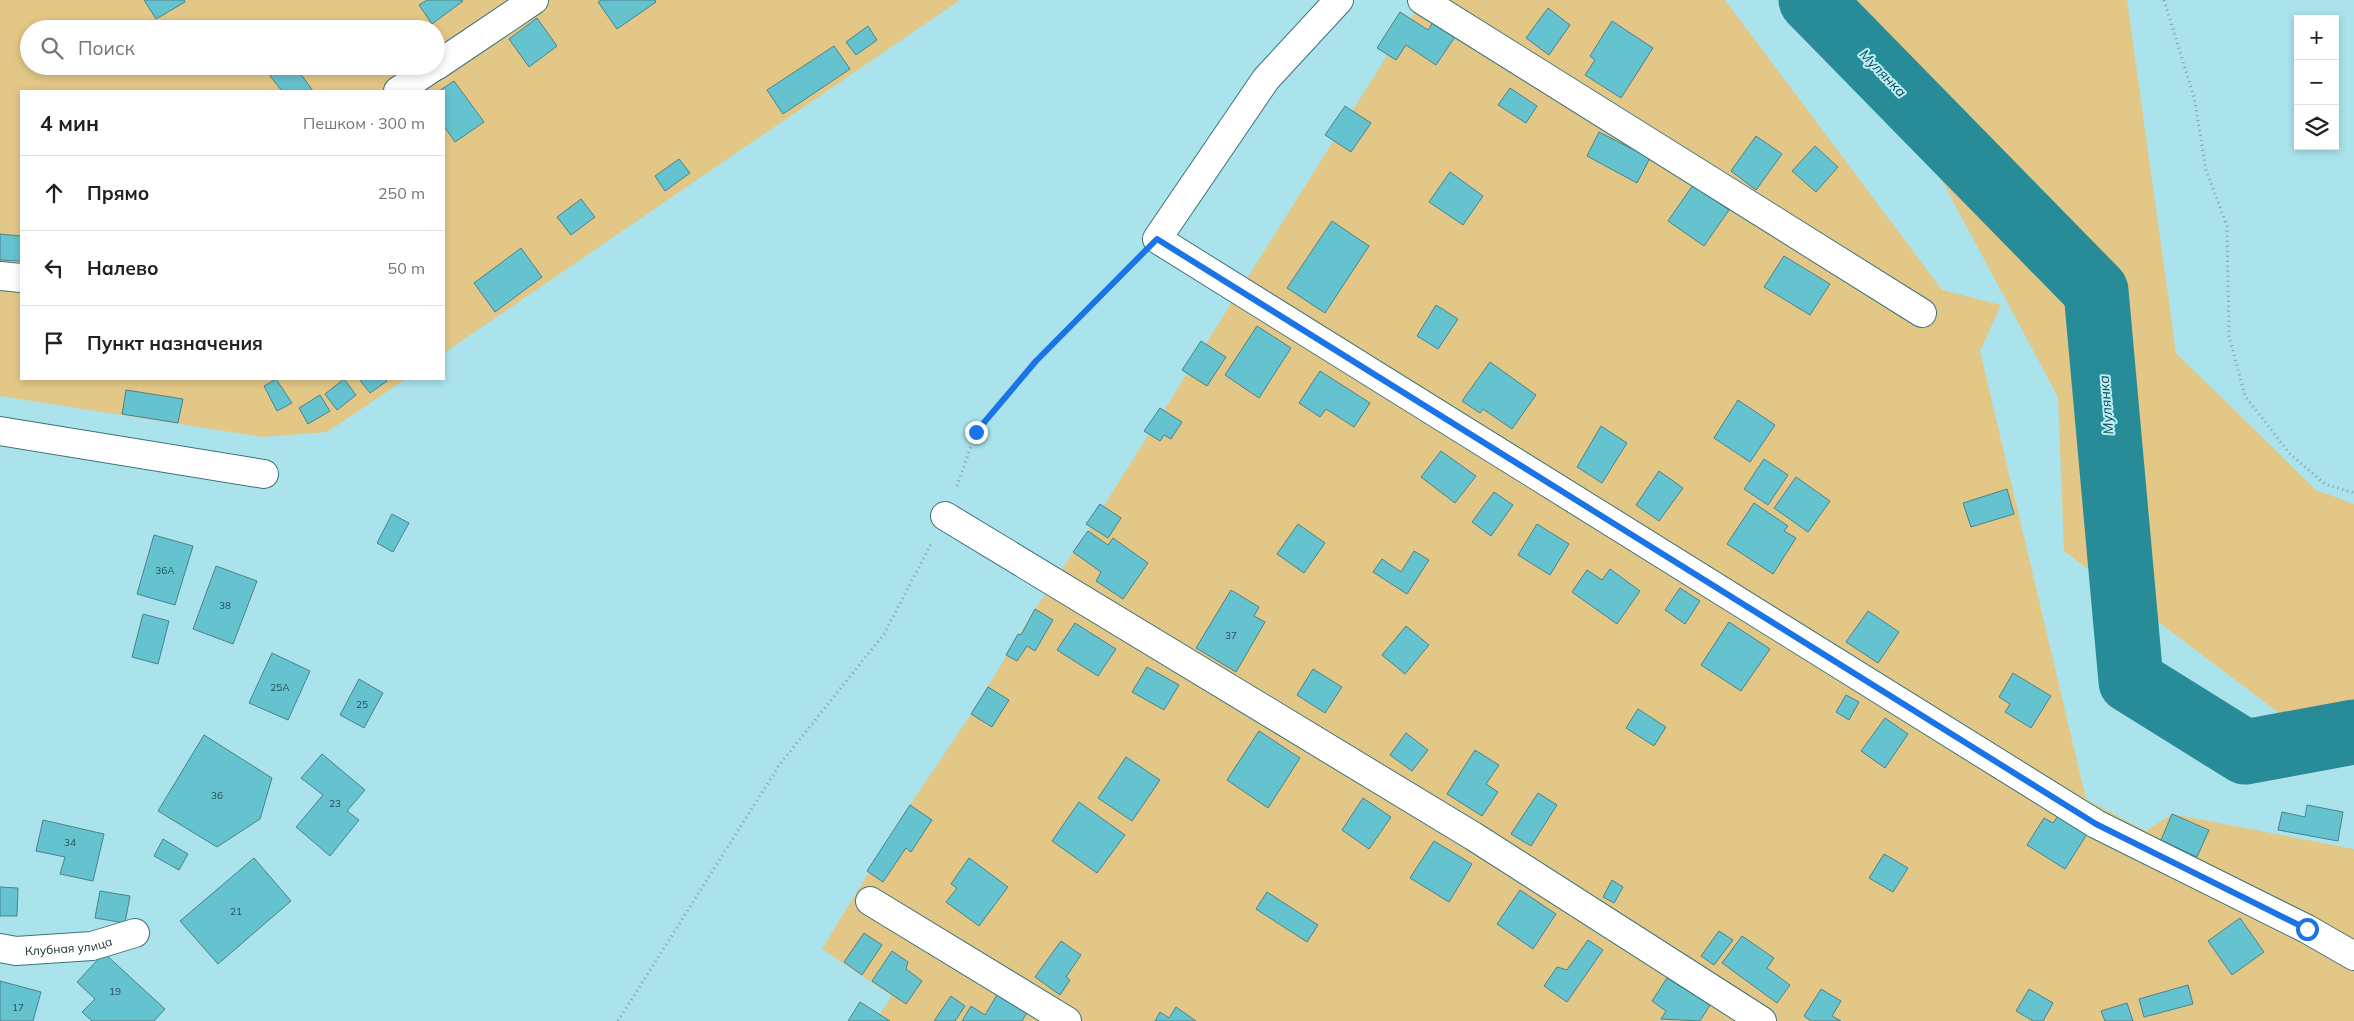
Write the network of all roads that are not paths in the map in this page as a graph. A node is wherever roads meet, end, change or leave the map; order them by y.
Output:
1 (1339, 0) edge
2 (1422, 0) edge
3 (521, 4) edge
4 (445, 59) edge
5 (422, 75) edge
6 (400, 90) edge
7 (0, 276) edge
8 (20, 278) edge
9 (1922, 313) dead end
10 (0, 431) edge
11 (264, 474) dead end
12 (946, 516) road end
13 (870, 901) dead end
14 (135, 933) dead end
15 (0, 948) edge
16 (2354, 956) edge
17 (1067, 1021) edge
18 (1762, 1021) edge

1 - 16 street
2 - 9 street
3 - 4 street
5 - 6 street
7 - 8 street
10 - 11 street
12 - 18 street
13 - 17 street
14 - 15 street, Клубная улица

